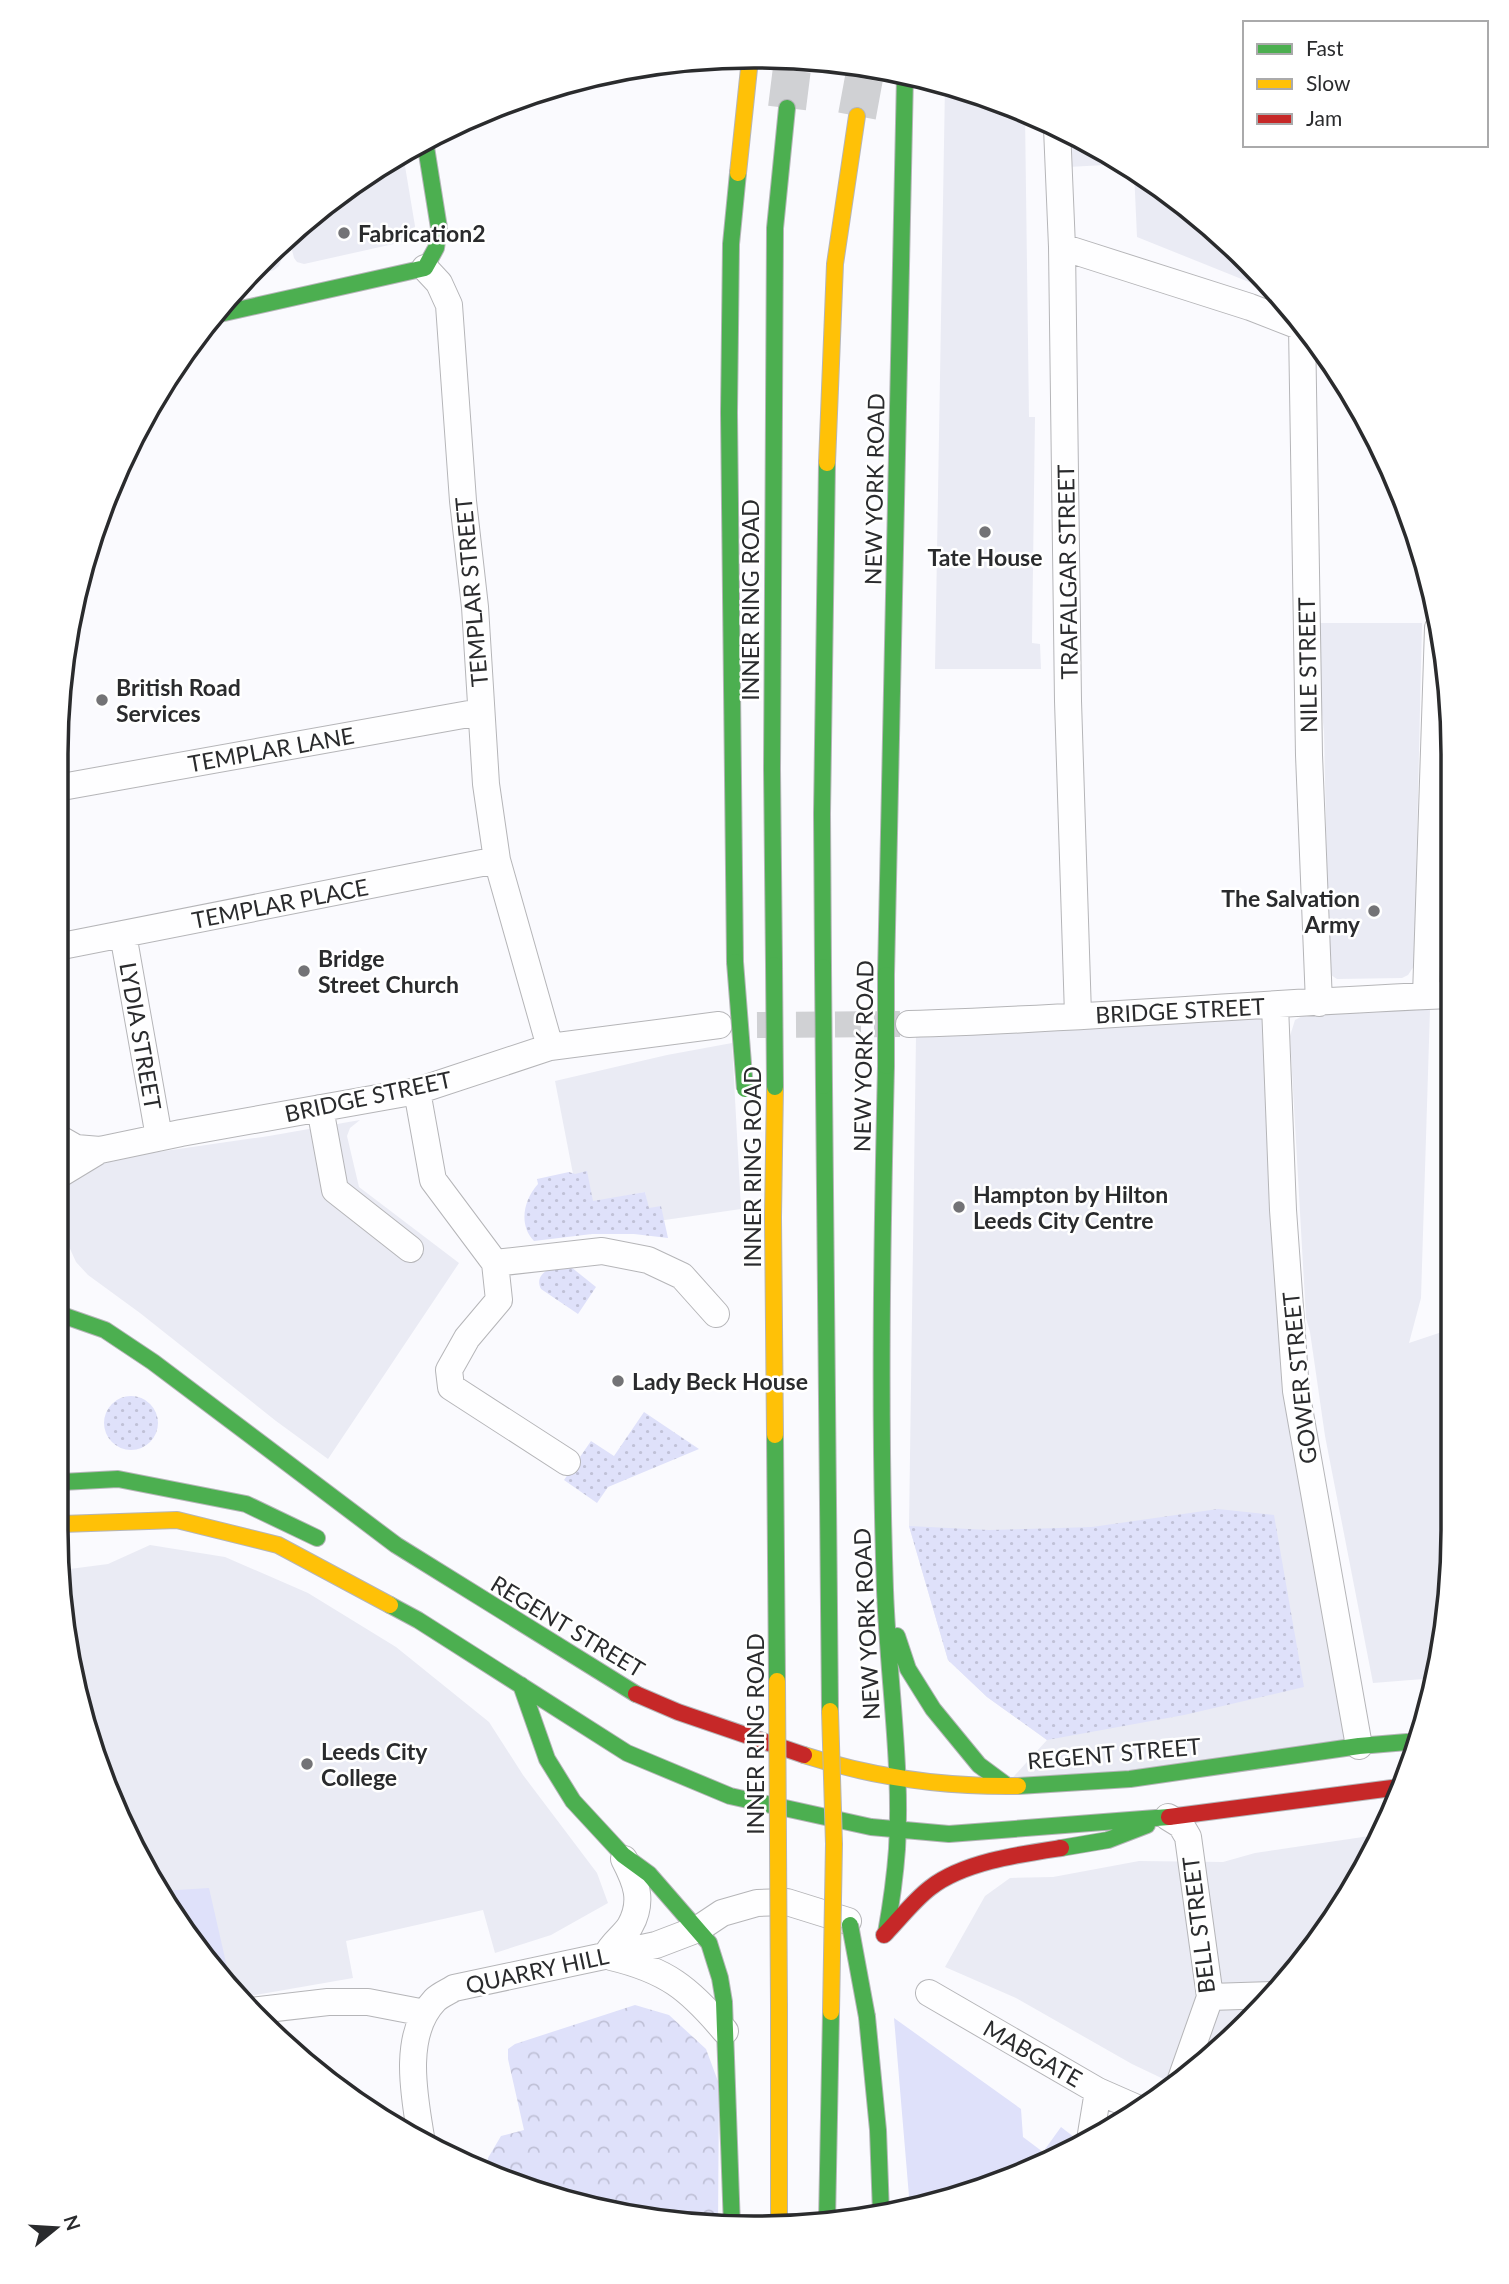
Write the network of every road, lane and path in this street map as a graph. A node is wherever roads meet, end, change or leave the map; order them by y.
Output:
1 (749, 68) edge
2 (905, 85) edge
3 (787, 108) tunnel mouth
4 (857, 116) tunnel mouth
5 (1057, 139) edge
6 (427, 152) edge
7 (1062, 247) junction
8 (425, 268) junction
9 (231, 312) edge
10 (1286, 321) edge
11 (1305, 346) edge
12 (1438, 701) edge
13 (480, 712) junction
14 (68, 786) edge
15 (498, 860) junction
16 (123, 934) junction
17 (68, 945) edge
18 (1439, 996) edge
19 (1320, 1003) junction
20 (1275, 1005) junction
21 (1078, 1015) junction
22 (909, 1024) tunnel mouth
23 (719, 1026) dead end
24 (550, 1047) junction
25 (417, 1091) junction
26 (320, 1108) junction
27 (747, 1109) dead end
28 (159, 1137) junction
29 (68, 1143) edge
30 (100, 1150) junction
31 (758, 1155) dead end
32 (68, 1169) edge
33 (773, 1217) junction
34 (410, 1249) dead end
35 (495, 1263) junction
36 (716, 1314) dead end
37 (68, 1317) edge
38 (567, 1462) dead end
39 (68, 1482) edge
40 (68, 1524) edge
41 (330, 1545) dead end
42 (378, 1581) dead end
43 (885, 1601) junction
44 (418, 1620) junction
45 (521, 1685) junction
46 (1406, 1742) edge
47 (1359, 1746) junction
48 (897, 1778) junction
49 (1006, 1785) junction
50 (1390, 1788) edge
51 (1168, 1816) junction
52 (897, 1830) junction
53 (834, 1844) junction
54 (623, 1856) junction
55 (698, 1929) junction
56 (876, 1941) junction
57 (606, 1956) junction
58 (929, 1993) dead end
59 (1258, 1996) edge
60 (1210, 1997) junction
61 (264, 2009) edge
62 (425, 2013) junction
63 (836, 2015) junction
64 (725, 2031) junction
65 (1187, 2061) edge
66 (1098, 2091) junction
67 (1129, 2105) edge
68 (1092, 2127) edge
69 (420, 2129) edge
70 (881, 2204) edge
71 (827, 2211) edge
72 (732, 2215) edge
73 (779, 2215) edge

1 - 27 main road, bridge
2 - 43 main road, NEW YORK ROAD, bridge
3 - 33 main road, INNER RING ROAD, bridge
4 - 53 main road, bridge
5 - 7 street, TRAFALGAR STREET
6 - 8 main road
7 - 10 street
7 - 21 street, TRAFALGAR STREET
8 - 9 main road
8 - 13 street, TEMPLAR STREET
11 - 19 street, NILE STREET
12 - 18 street
13 - 14 street, TEMPLAR LANE
13 - 15 street, TEMPLAR STREET
15 - 16 street, TEMPLAR PLACE
15 - 24 street, TEMPLAR STREET
16 - 17 street, TEMPLAR PLACE
16 - 28 street, LYDIA STREET
18 - 19 street, BRIDGE STREET
19 - 20 street, BRIDGE STREET
20 - 21 street, BRIDGE STREET
20 - 47 street, GOWER STREET
21 - 22 street, BRIDGE STREET
23 - 24 street, BRIDGE STREET
24 - 25 street, BRIDGE STREET
25 - 26 street, BRIDGE STREET
25 - 35 street
26 - 28 street, BRIDGE STREET
26 - 34 street
28 - 30 street, BRIDGE STREET
29 - 30 street
30 - 32 street, BRIDGE STREET
31 - 33 main road
33 - 73 main road, INNER RING ROAD, bridge
35 - 36 street
35 - 38 street
37 - 48 main road, REGENT STREET
39 - 41 main road
40 - 44 main road
42 - 44 main road
43 - 48 main road, NEW YORK ROAD
43 - 49 main road
44 - 45 main road
45 - 52 main road
45 - 54 main road
46 - 47 main road, REGENT STREET
47 - 49 main road, REGENT STREET
48 - 49 main road, REGENT STREET
48 - 52 main road, NEW YORK ROAD
50 - 51 main road
51 - 52 main road
51 - 56 main road
51 - 60 street, BELL STREET
52 - 56 main road, NEW YORK ROAD
53 - 63 main road, bridge
53 - 70 main road, bridge
54 - 55 main road
54 - 57 street
55 - 56 street
55 - 57 street, QUARRY HILL
55 - 64 main road
56 - 63 main road, NEW YORK ROAD
57 - 62 street, QUARRY HILL
57 - 64 street
58 - 66 street, MABGATE
59 - 60 street
60 - 65 street, BELL STREET
61 - 62 street
62 - 69 street
63 - 71 main road
64 - 72 main road
66 - 67 street, MABGATE
66 - 68 street

